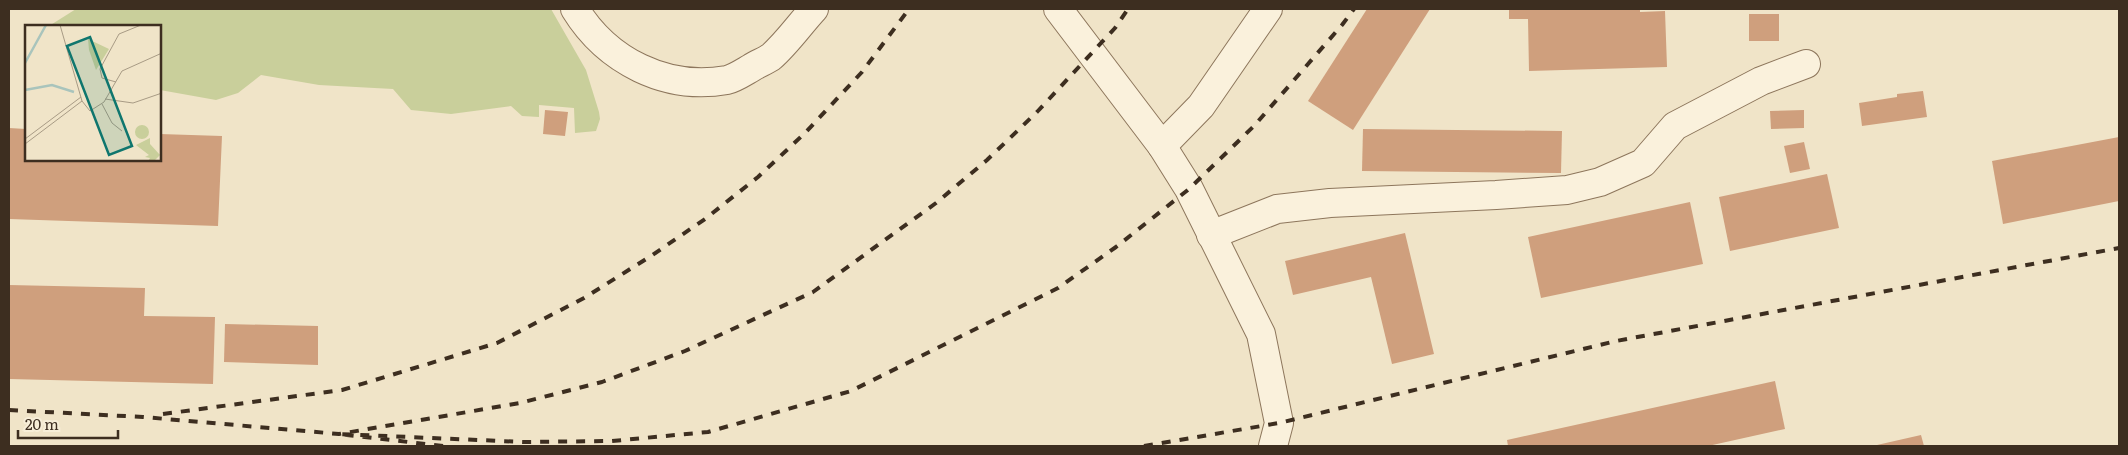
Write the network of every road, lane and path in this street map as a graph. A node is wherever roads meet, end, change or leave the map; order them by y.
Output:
1 (575, 9) edge
2 (814, 9) edge
3 (1058, 9) edge
4 (1268, 9) edge
5 (1806, 64) dead end
6 (1162, 146) junction
7 (1211, 235) junction
8 (1274, 446) edge

1 - 2 street
3 - 6 street
4 - 6 street
5 - 7 street
6 - 7 street
7 - 8 street

